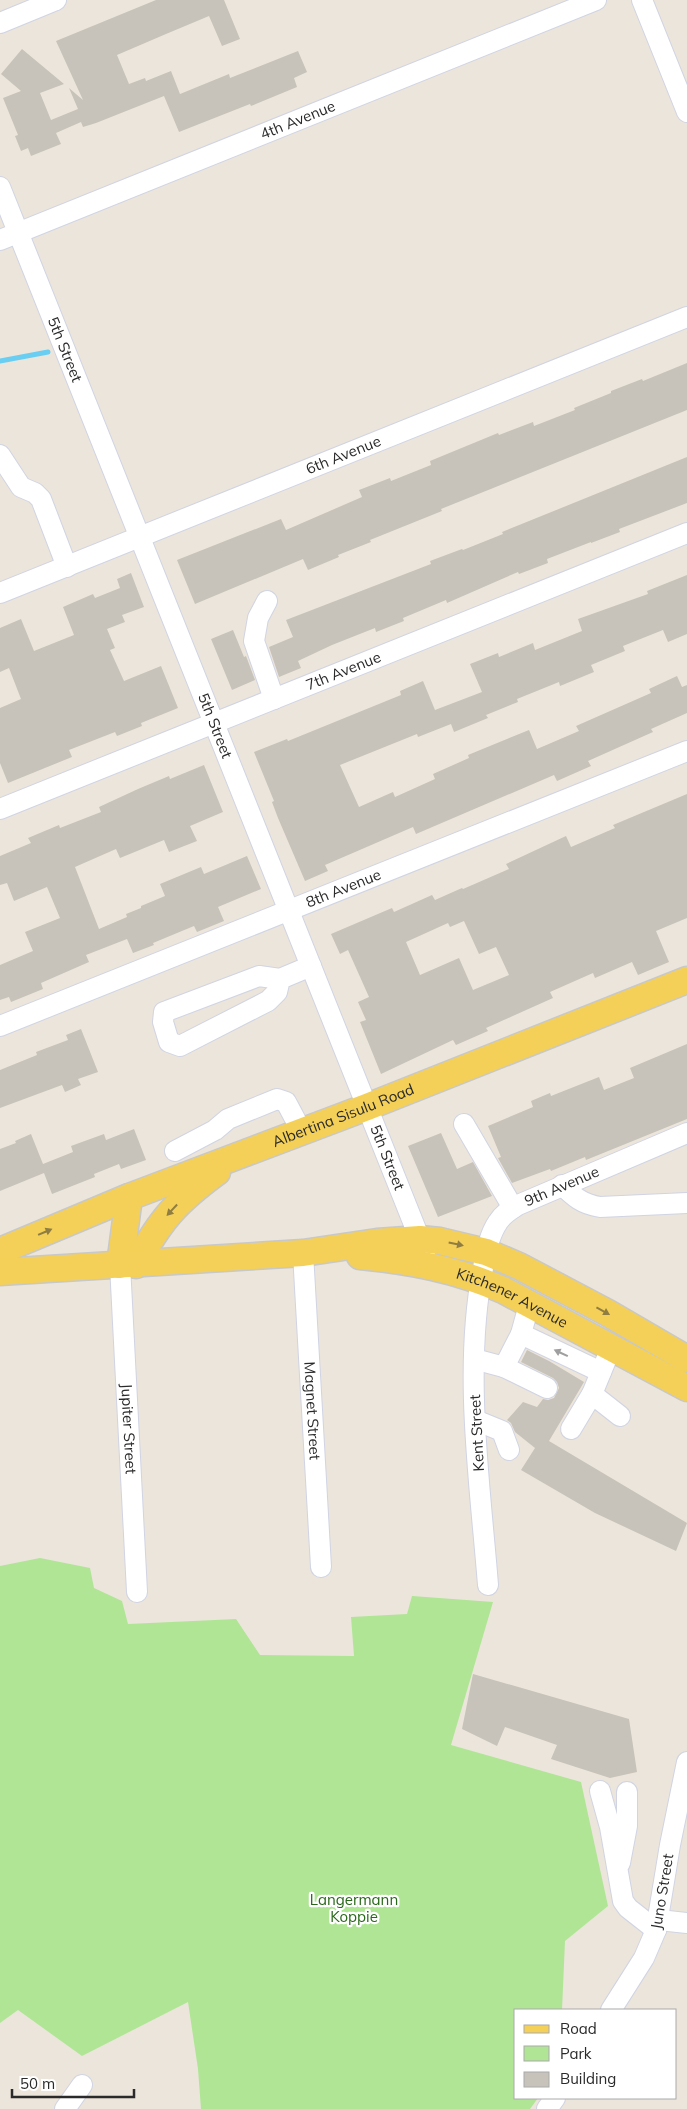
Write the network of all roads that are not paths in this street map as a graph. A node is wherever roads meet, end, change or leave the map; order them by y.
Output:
1 (56, 0) edge
2 (596, 0) edge
3 (642, 0) edge
4 (0, 23) edge
5 (687, 112) edge
6 (0, 186) edge
7 (19, 233) junction
8 (0, 240) edge
9 (687, 318) edge
10 (0, 455) edge
11 (687, 534) edge
12 (140, 538) junction
13 (67, 566) junction
14 (0, 593) edge
15 (267, 602) dead end
16 (274, 699) junction
17 (214, 723) junction
18 (687, 751) edge
19 (0, 809) edge
20 (289, 911) junction
21 (310, 966) junction
22 (280, 979) junction
23 (687, 980) edge
24 (0, 1026) edge
25 (367, 1107) junction
26 (464, 1124) dead end
27 (302, 1132) junction
28 (687, 1134) edge
29 (175, 1152) dead end
30 (237, 1157) junction
31 (562, 1185) junction
32 (129, 1197) junction
33 (687, 1203) edge
34 (513, 1208) junction
35 (420, 1239) junction
36 (0, 1251) edge
37 (486, 1252) junction
38 (312, 1253) junction
39 (128, 1265) junction
40 (431, 1265) junction
41 (0, 1272) edge
42 (481, 1280) junction
43 (529, 1305) junction
44 (521, 1334) junction
45 (611, 1348) junction
46 (474, 1359) junction
47 (687, 1359) edge
48 (504, 1367) junction
49 (601, 1372) junction
50 (547, 1388) dead end
51 (687, 1388) edge
52 (592, 1394) junction
53 (620, 1416) dead end
54 (475, 1420) junction
55 (571, 1429) dead end
56 (509, 1450) dead end
57 (321, 1567) dead end
58 (488, 1586) dead end
59 (137, 1592) dead end
60 (687, 1762) edge
61 (600, 1791) dead end
62 (627, 1792) dead end
63 (618, 1875) junction
64 (687, 1923) edge
65 (657, 1925) junction
66 (612, 2009) edge
67 (82, 2085) dead end
68 (65, 2109) edge

1 - 4 street
2 - 7 street, 4th Avenue
3 - 5 street
6 - 7 street, 5th Street
7 - 8 street, 4th Avenue
7 - 12 street, 5th Street
9 - 12 street, 6th Avenue
10 - 13 street
11 - 16 street, 7th Avenue
12 - 13 street, 6th Avenue
12 - 17 street, 5th Street
13 - 14 street, 6th Avenue
15 - 16 street
16 - 17 street, 7th Avenue
17 - 19 street, 7th Avenue
17 - 20 street, 5th Street
18 - 20 street, 8th Avenue
20 - 21 street, 5th Street
20 - 24 street, 8th Avenue
21 - 22 street
21 - 25 street, 5th Street
22 - 22 street
23 - 25 main road, Albertina Sisulu Road
25 - 27 main road, Albertina Sisulu Road
25 - 35 street, 5th Street
26 - 34 street
27 - 29 street
27 - 30 main road, Albertina Sisulu Road
28 - 31 street, 9th Avenue
30 - 32 main road, Albertina Sisulu Road
30 -> 39 main road
31 - 33 street
31 - 34 street, 9th Avenue
36 -> 32 main road, Albertina Sisulu Road
32 - 39 main road
34 - 37 street, 9th Avenue
35 -> 37 main road, Kitchener Avenue
35 - 38 main road, Kitchener Avenue
35 - 40 street, 5th Street
37 - 42 street, 9th Avenue
37 -> 47 main road, Kitchener Avenue
38 - 39 main road, Kitchener Avenue
38 - 40 main road, Kitchener Avenue
38 - 57 street, Magnet Street
39 - 41 main road, Kitchener Avenue
39 - 59 street, Jupiter Street
40 - 42 main road, Kitchener Avenue
42 - 43 main road, Kitchener Avenue
42 - 46 street, Kent Street
43 - 44 street
43 - 45 main road, Kitchener Avenue
44 - 48 street
49 -> 44 street
45 - 49 street
45 - 51 main road, Kitchener Avenue
46 - 48 street
46 - 54 street, Kent Street
48 - 50 street
49 - 52 street
52 - 53 street
52 - 55 street
54 - 56 street
54 - 58 street, Kent Street
60 - 65 street, Juno Street
61 - 63 street
62 - 63 street
63 - 65 street
64 - 65 street
65 - 66 street, Juno Street
67 - 68 street

